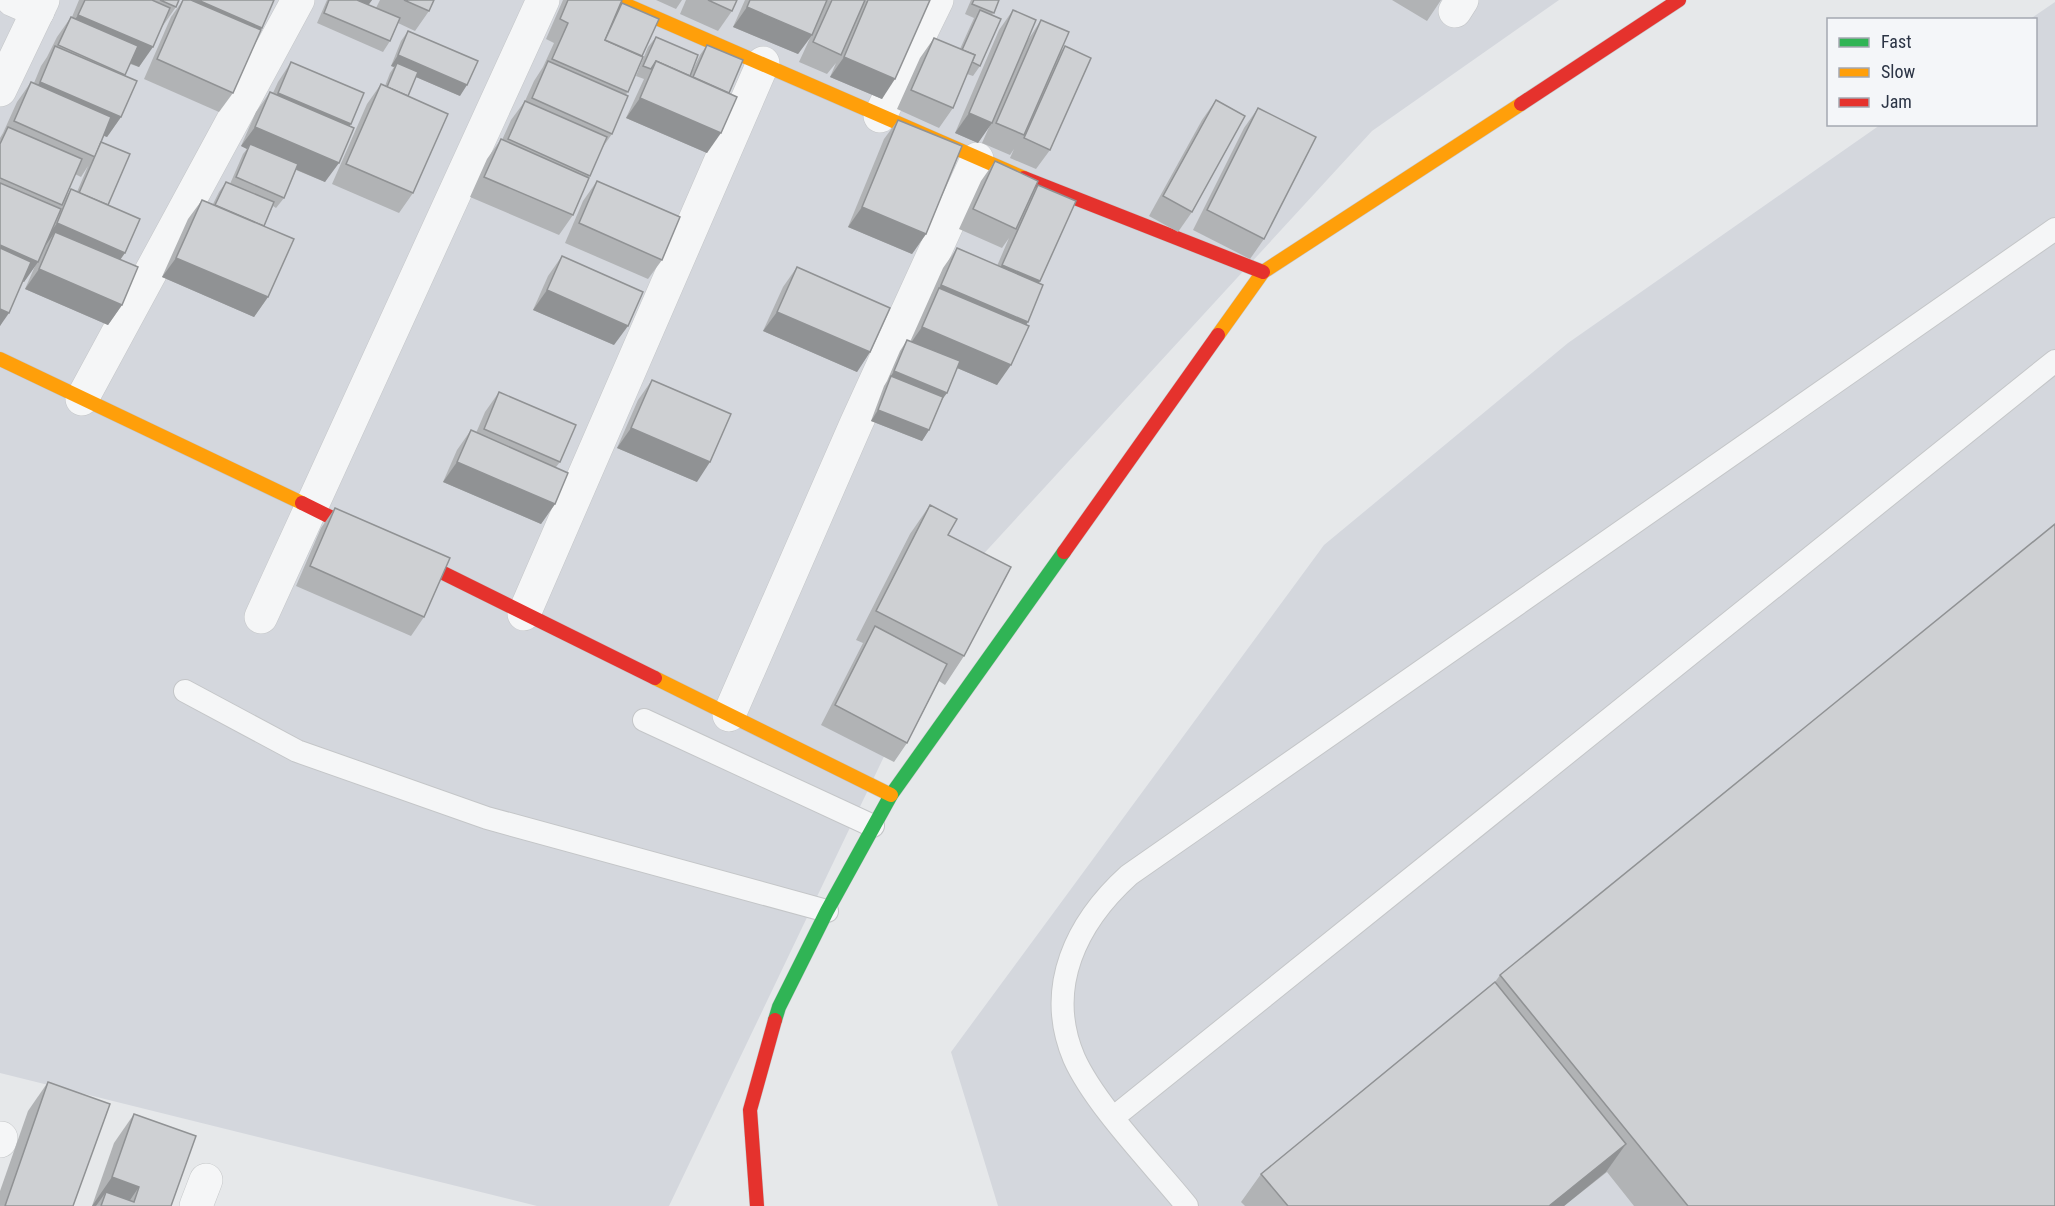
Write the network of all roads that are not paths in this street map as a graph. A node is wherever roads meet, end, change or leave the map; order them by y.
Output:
1 (298, 0) edge
2 (543, 0) edge
3 (615, 0) edge
4 (937, 0) edge
5 (1662, 3) edge
6 (31, 4) edge
7 (763, 63) junction
8 (0, 90) edge
9 (880, 116) junction
10 (977, 159) junction
11 (2055, 229) edge
12 (1263, 272) junction
13 (0, 359) edge
14 (2055, 361) edge
15 (82, 399) junction
16 (310, 507) junction
17 (524, 614) junction
18 (261, 616) dead end
19 (185, 691) dead end
20 (729, 715) junction
21 (644, 720) dead end
22 (891, 795) junction
23 (873, 826) junction
24 (826, 911) junction
25 (1114, 1117) junction
26 (757, 1206) edge
27 (1187, 1206) edge

1 - 15 street
2 - 16 street
3 - 7 street
4 - 9 street
5 - 12 street
6 - 8 street
7 - 9 street
7 - 17 street
9 - 10 street
10 - 12 street
10 - 20 street
11 - 25 lane
12 - 22 street
13 - 15 street
14 - 25 lane
15 - 16 street
16 - 17 street
16 - 18 street
17 - 20 street
19 - 24 lane
20 - 22 street
21 - 23 lane
22 - 23 street
23 - 24 street
24 - 26 street
25 - 27 lane

